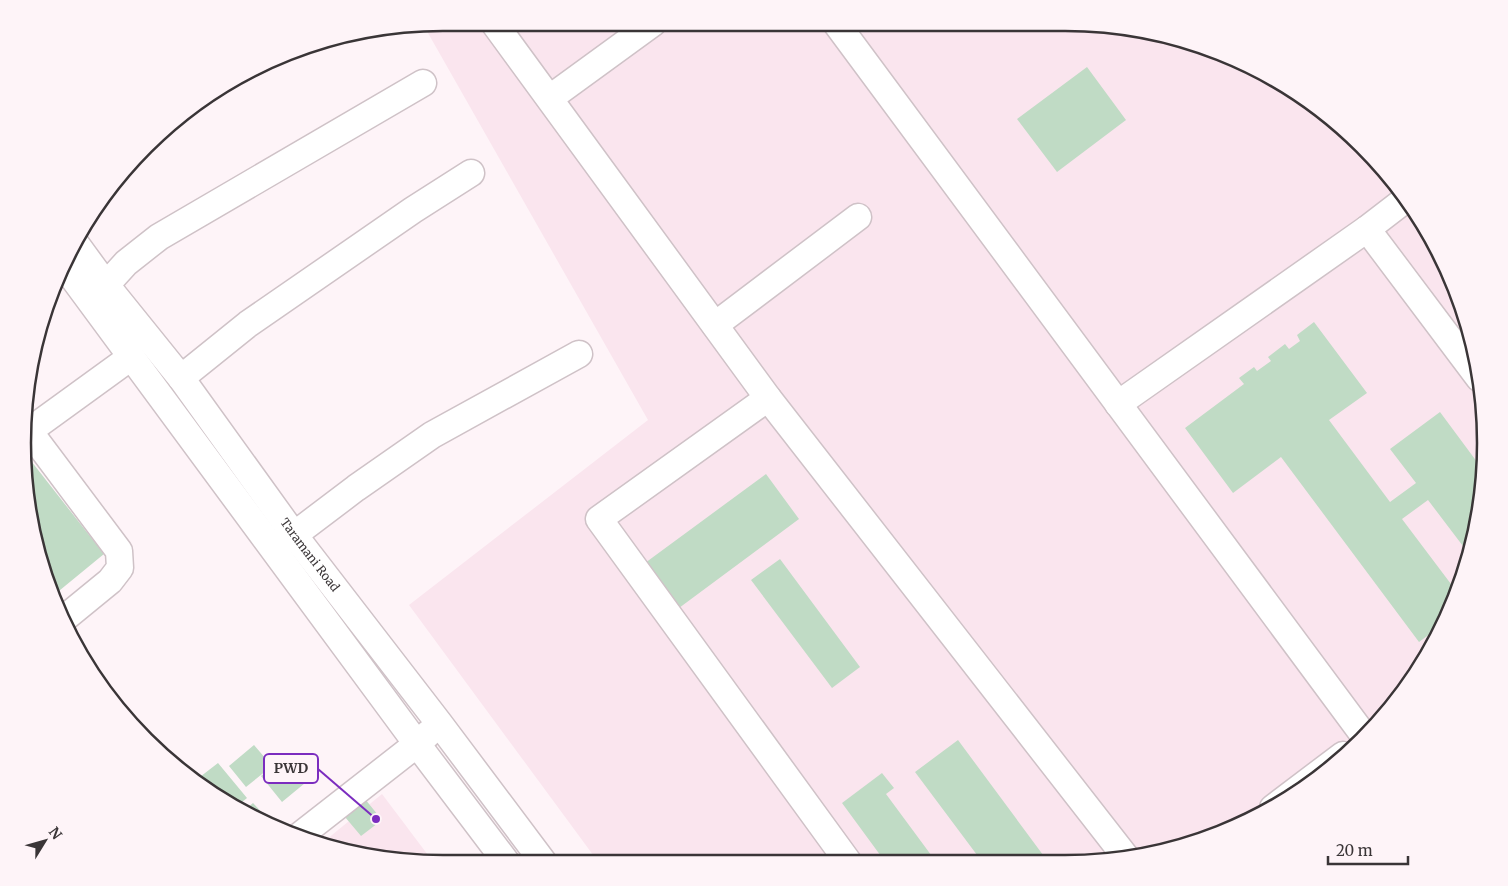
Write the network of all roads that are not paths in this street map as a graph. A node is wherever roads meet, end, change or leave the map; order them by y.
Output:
1 (500, 31) edge
2 (642, 31) edge
3 (842, 31) edge
4 (423, 83) dead end
5 (550, 98) junction
6 (471, 173) dead end
7 (1400, 204) edge
8 (858, 217) dead end
9 (1367, 229) junction
10 (80, 249) edge
11 (69, 272) edge
12 (106, 285) junction
13 (715, 325) junction
14 (579, 354) dead end
15 (131, 357) junction
16 (1469, 365) edge
17 (181, 378) junction
18 (768, 398) junction
19 (1118, 404) junction
20 (32, 425) edge
21 (31, 434) edge
22 (294, 535) junction
23 (69, 614) edge
24 (439, 723) junction
25 (1360, 730) edge
26 (417, 744) junction
27 (306, 831) edge
28 (1120, 851) edge
29 (501, 855) edge
30 (538, 855) edge
31 (843, 855) edge

1 - 5 street
2 - 5 street
3 - 19 street
4 - 12 street
5 - 13 street
6 - 17 street
7 - 9 street
8 - 13 street
9 - 16 street
9 - 19 street
10 - 12 street, Taramani Road
11 - 15 street, Taramani Road
12 - 17 street, Taramani Road
13 - 18 street
14 - 22 street
15 - 20 street
15 - 26 street, Taramani Road
17 - 22 street, Taramani Road
18 - 28 street
18 - 31 street
19 - 25 street
21 - 23 street
22 - 24 street, Taramani Road
24 - 26 street
24 - 30 street, Taramani Road
26 - 27 street
26 - 29 street, Taramani Road

